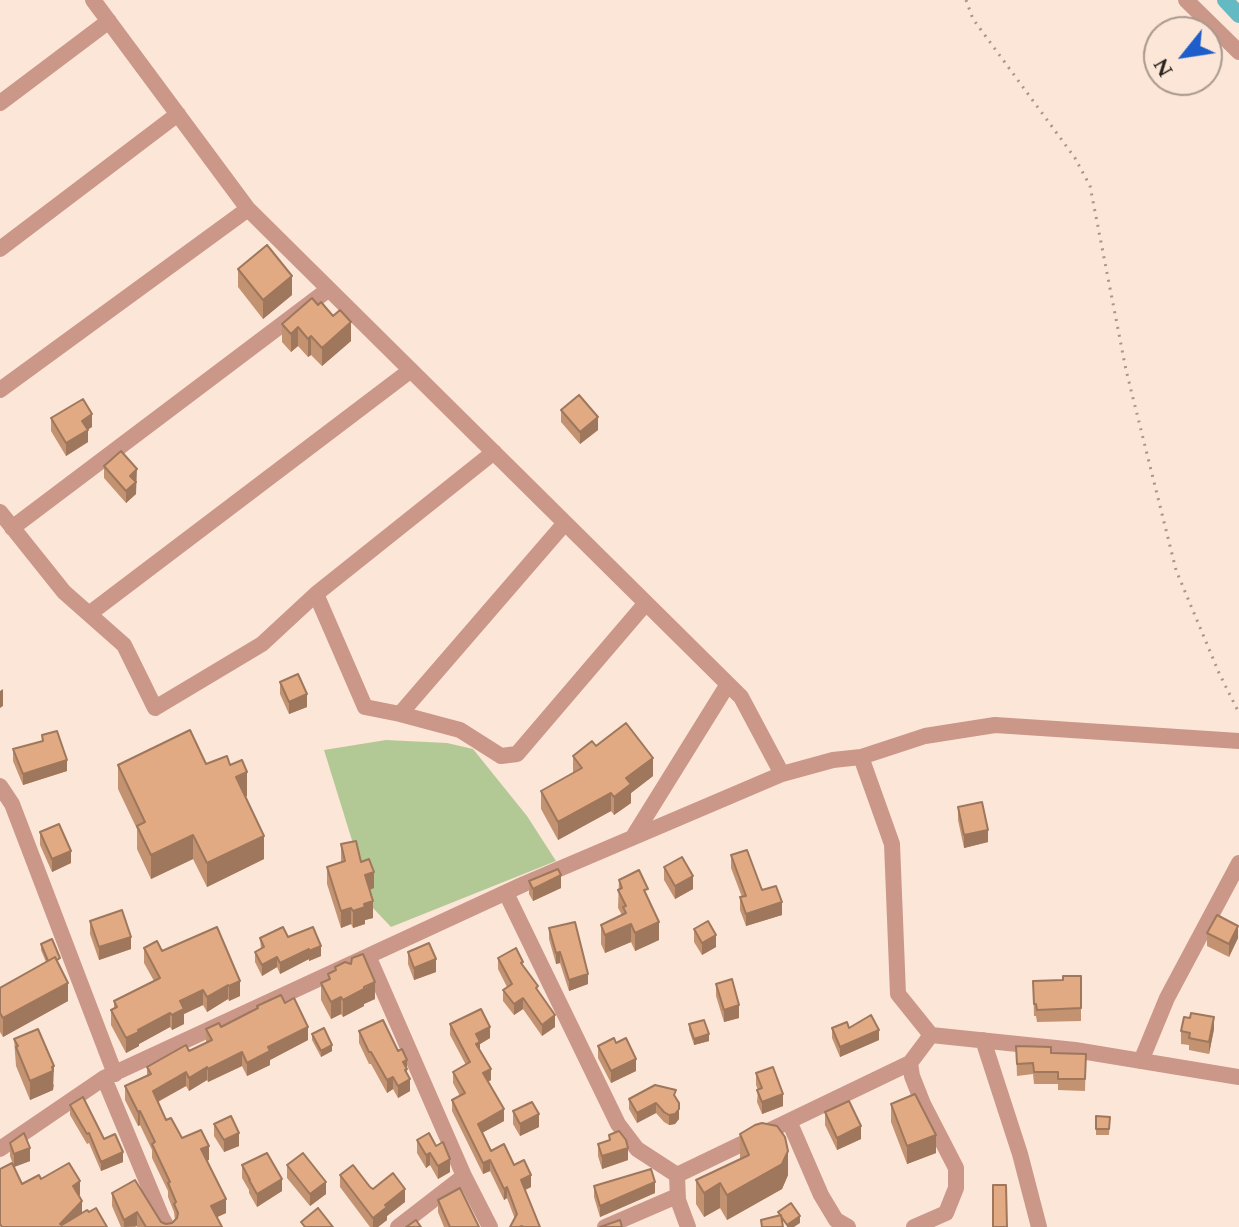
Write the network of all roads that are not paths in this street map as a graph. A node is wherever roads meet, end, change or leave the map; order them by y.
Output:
1 (93, 0) edge
2 (1186, 0) edge
3 (109, 21) junction
4 (1239, 52) edge
5 (0, 103) edge
6 (178, 114) junction
7 (248, 209) junction
8 (0, 249) edge
9 (329, 289) junction
10 (411, 370) junction
11 (0, 390) edge
12 (494, 452) junction
13 (0, 512) edge
14 (565, 523) junction
15 (12, 528) junction
16 (316, 594) junction
17 (646, 603) junction
18 (89, 614) junction
19 (728, 684) junction
20 (400, 714) junction
21 (1239, 741) edge
22 (861, 757) junction
23 (782, 774) junction
24 (0, 786) edge
25 (633, 837) junction
26 (1239, 863) edge
27 (506, 893) junction
28 (369, 958) junction
29 (931, 1035) junction
30 (983, 1040) junction
31 (1141, 1061) junction
32 (910, 1063) junction
33 (110, 1076) junction
34 (1239, 1077) edge
35 (789, 1121) junction
36 (0, 1149) edge
37 (677, 1175) junction
38 (464, 1176) junction
39 (677, 1196) junction
40 (167, 1227) edge
41 (398, 1227) edge
42 (490, 1227) edge
43 (605, 1227) edge
44 (688, 1227) edge
45 (848, 1227) edge
46 (914, 1227) edge
47 (1039, 1227) edge

1 - 3 street
2 - 4 street
3 - 5 street
3 - 6 street
6 - 7 street
6 - 8 street
7 - 9 street
7 - 11 street
9 - 10 street
9 - 15 street
10 - 12 street
10 - 18 street
12 - 14 street
12 - 16 street
13 - 15 street
14 - 17 street
14 - 20 street
15 - 18 street
16 - 18 street
16 - 20 street
17 - 19 street
17 - 20 street
19 - 23 street
19 - 25 street
21 - 22 street
22 - 23 street
22 - 29 street
23 - 25 street
24 - 33 street
25 - 27 street
26 - 31 street
27 - 28 street
27 - 37 street
28 - 33 street
28 - 38 street
29 - 30 street
29 - 32 street
30 - 31 street
30 - 47 street
31 - 34 street
32 - 35 street
32 - 46 street
33 - 36 street
33 - 40 street
35 - 37 street
35 - 45 street
37 - 39 street
38 - 41 street
38 - 42 street
39 - 43 street
39 - 44 street

